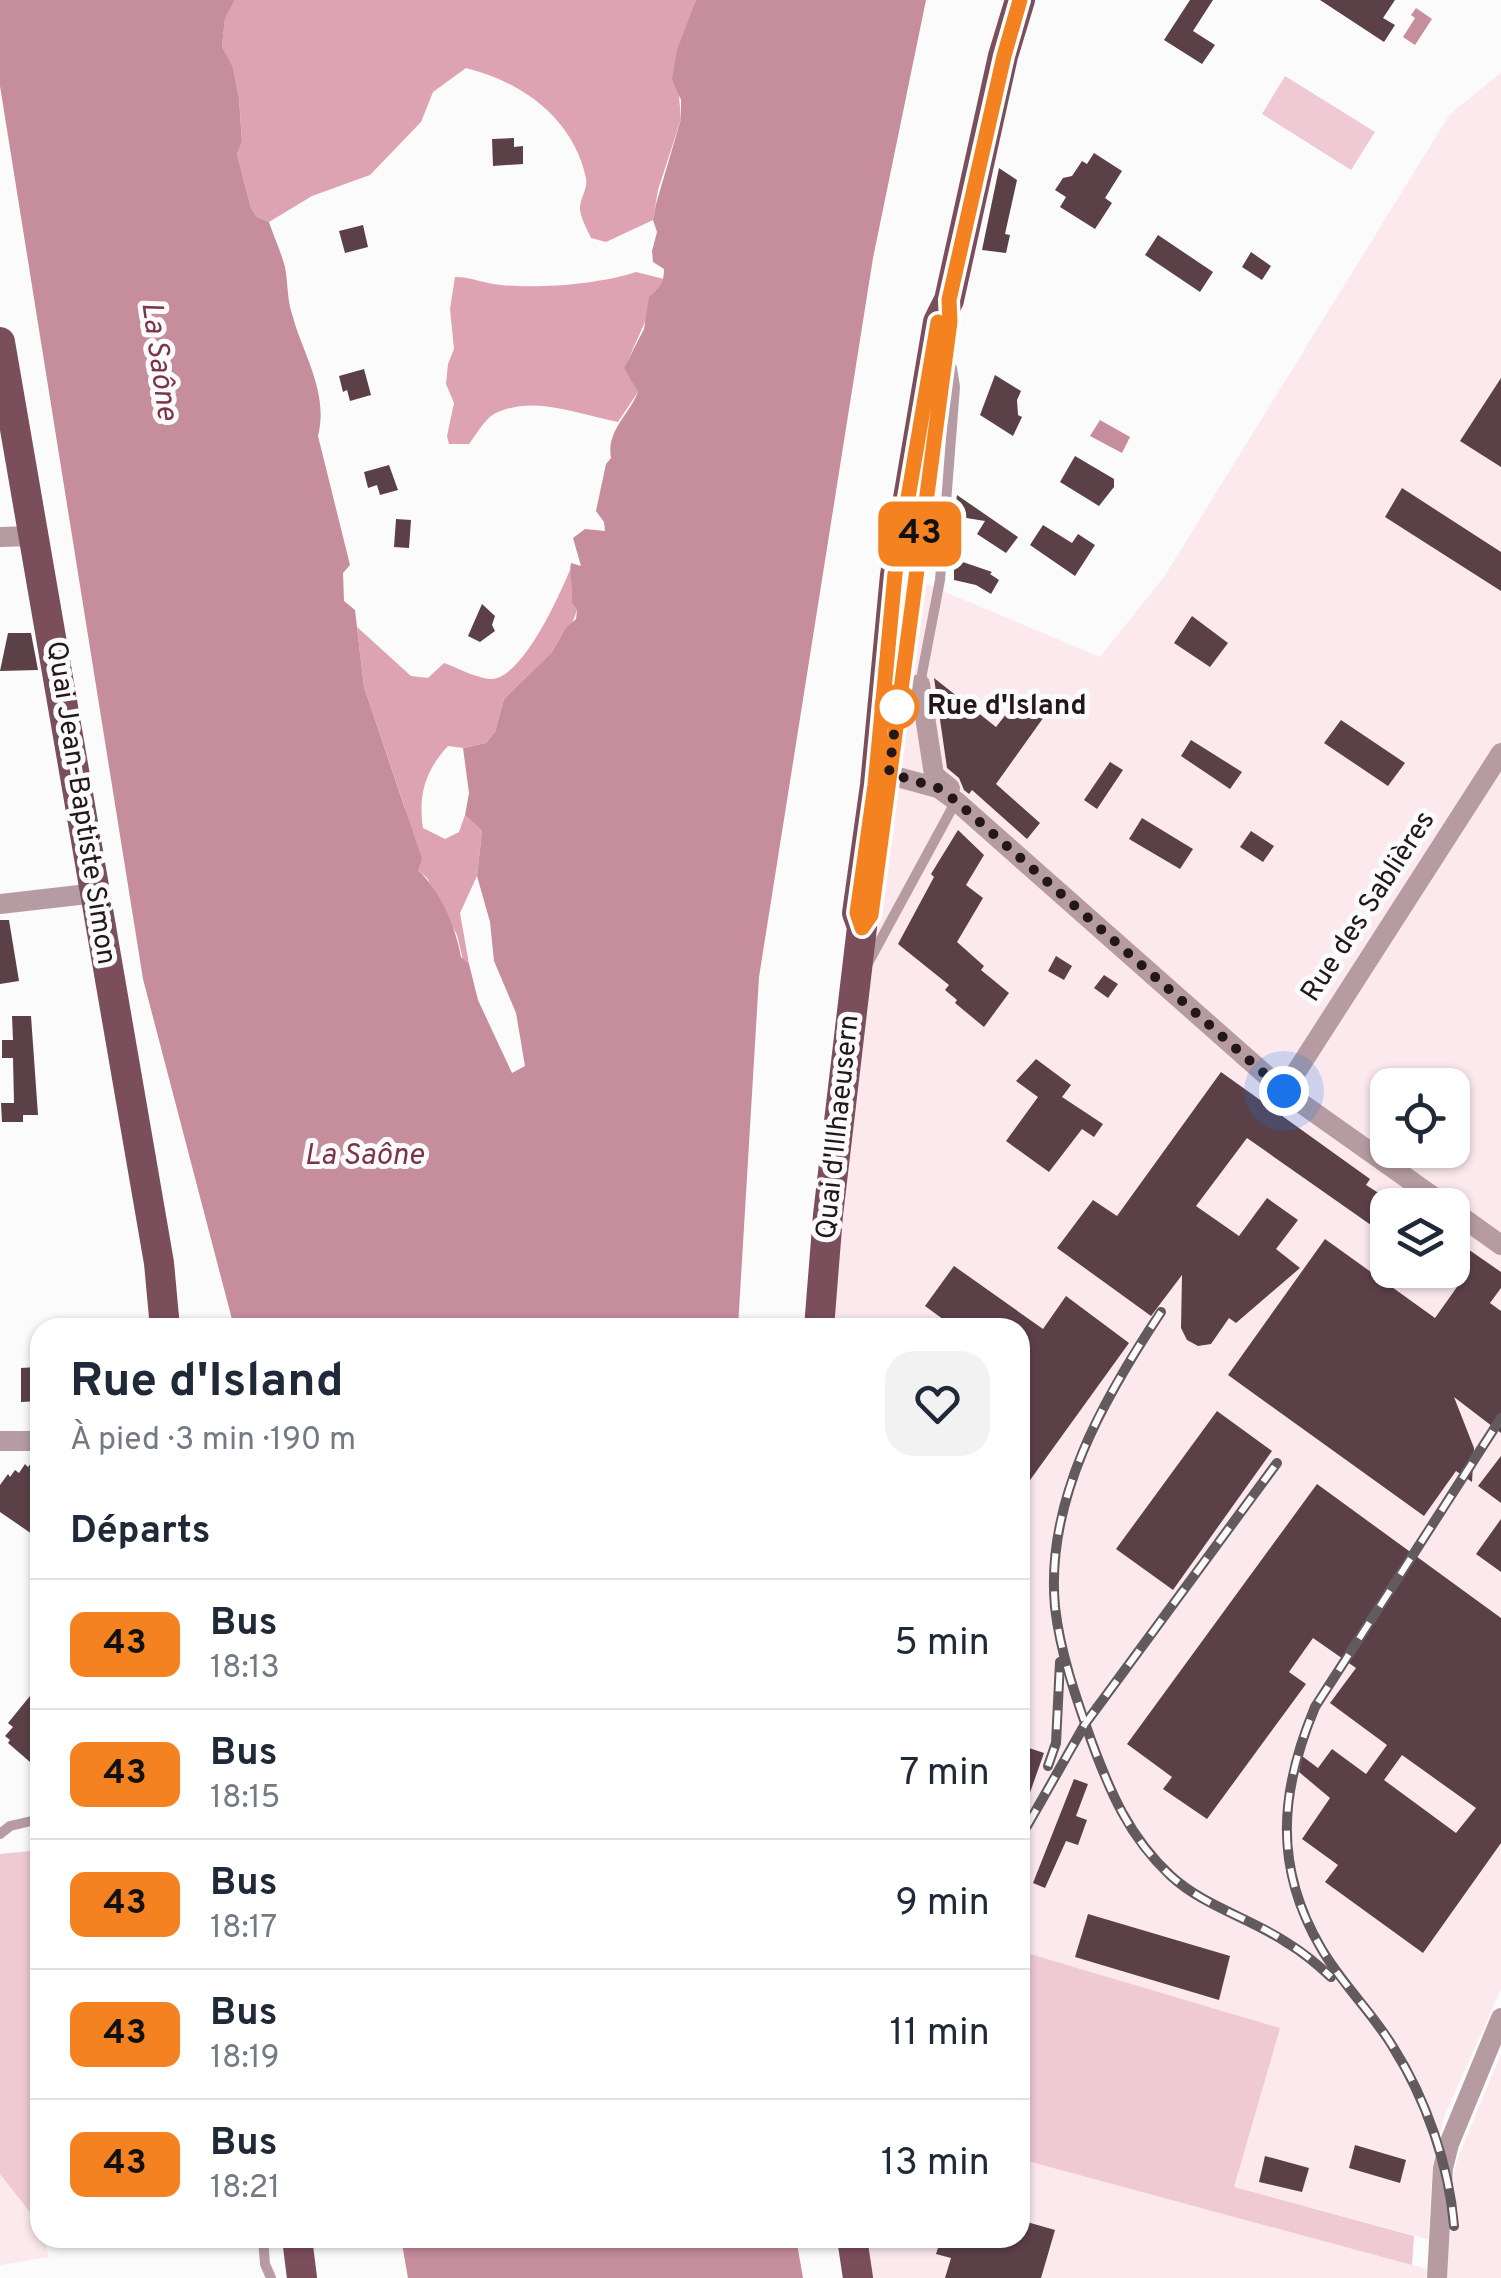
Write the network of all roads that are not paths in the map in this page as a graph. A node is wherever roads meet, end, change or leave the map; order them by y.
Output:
1 (1020, 0) edge
2 (0, 342) edge
3 (938, 356) junction
4 (36, 536) junction
5 (0, 537) edge
6 (902, 681) junction
7 (1501, 752) edge
8 (883, 772) junction
9 (954, 806) junction
10 (96, 893) junction
11 (0, 904) edge
12 (857, 966) junction
13 (1284, 1091) junction
14 (1421, 1188) edge
15 (1470, 1223) edge
16 (1501, 1245) edge
17 (159, 1264) junction
18 (164, 1318) edge
19 (180, 1318) edge
20 (820, 1318) edge
21 (0, 1441) edge
22 (30, 1441) edge
23 (30, 1822) edge
24 (0, 1834) edge
25 (1501, 2018) edge
26 (263, 2248) edge
27 (298, 2248) edge
28 (319, 2248) edge
29 (854, 2248) edge
30 (271, 2278) edge
31 (302, 2278) edge
32 (322, 2278) edge
33 (858, 2278) edge
34 (1436, 2278) edge

1 - 3 main road, Quai d'Illhaeusern
2 - 4 main road, Quai Jean-Baptiste Simon
3 - 6 main road, Quai d'Illhaeusern
3 - 6 lane
4 - 5 street
4 - 10 main road, Quai Jean-Baptiste Simon
6 - 8 main road, Quai d'Illhaeusern
6 - 9 street
7 - 13 street, Rue des Sablières
8 - 9 street
8 - 12 main road, Quai d'Illhaeusern
9 - 12 lane
9 - 13 street
10 - 11 street
10 - 17 main road, Quai Jean-Baptiste Simon
12 - 20 main road, Quai d'Illhaeusern
13 - 14 street
15 - 16 street
17 - 18 main road, Quai Jean-Baptiste Simon
17 - 19 main road, Quai Jean-Baptiste Simon
21 - 22 street
23 - 24 lane
25 - 34 street
26 - 30 lane
27 - 31 main road
28 - 32 main road
29 - 33 main road

